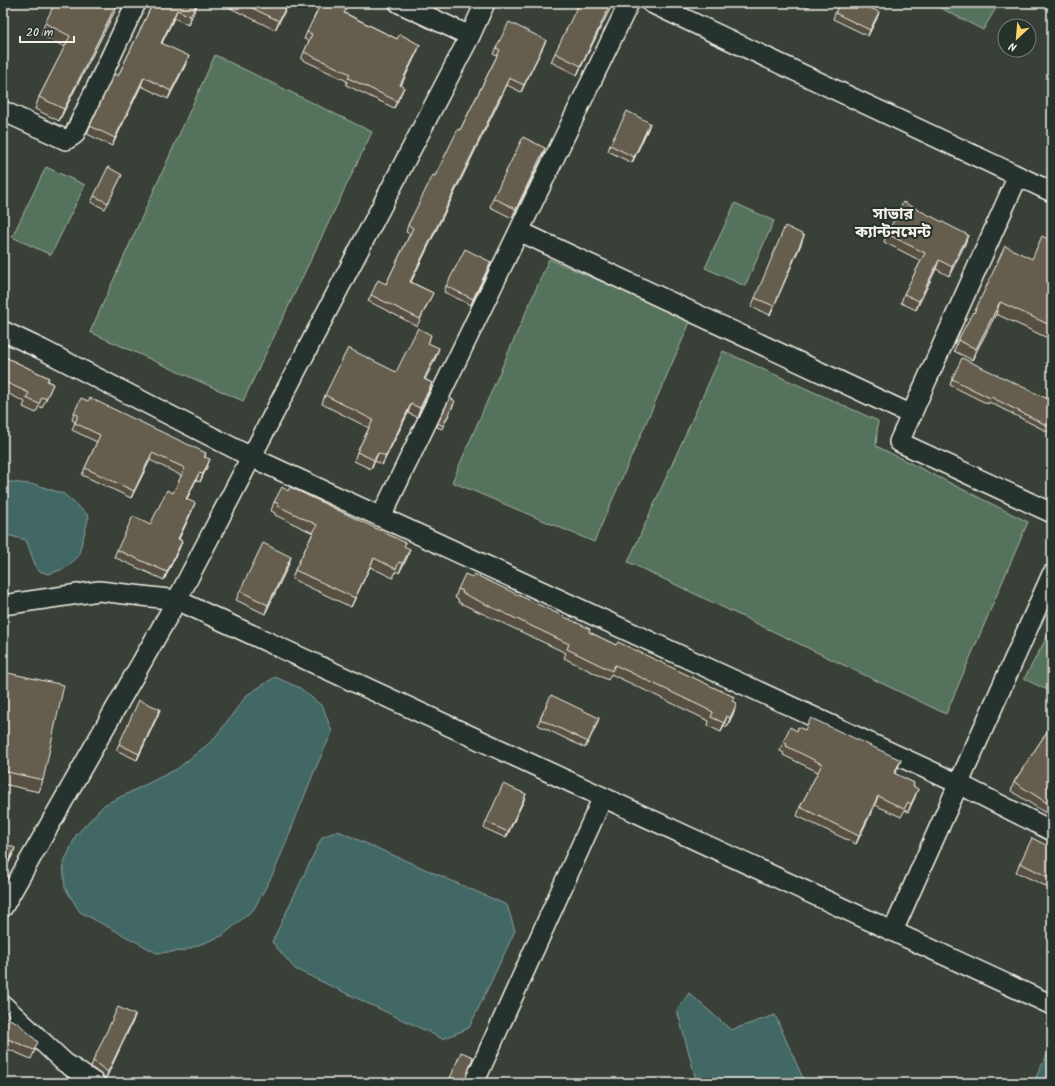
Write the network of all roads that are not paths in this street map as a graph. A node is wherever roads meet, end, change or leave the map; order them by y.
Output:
1 (136, 3) edge
2 (399, 3) edge
3 (485, 3) edge
4 (629, 3) edge
5 (651, 3) edge
6 (470, 36) junction
7 (3, 111) edge
8 (1018, 176) junction
9 (1052, 192) edge
10 (519, 230) junction
11 (3, 331) edge
12 (912, 415) junction
13 (251, 457) junction
14 (1052, 513) edge
15 (381, 516) junction
16 (1052, 574) edge
17 (177, 600) junction
18 (3, 605) edge
19 (959, 784) junction
20 (603, 797) junction
21 (1052, 831) edge
22 (3, 907) edge
23 (893, 932) junction
24 (3, 1005) edge
25 (1052, 1005) edge
26 (95, 1083) edge
27 (474, 1083) edge

1 - 7 street
2 - 6 street
3 - 6 street
4 - 10 street
5 - 8 street
6 - 13 street
8 - 9 street
8 - 12 street
10 - 12 street
10 - 15 street
11 - 13 street
12 - 14 street
13 - 15 street
13 - 17 street
15 - 19 street
16 - 19 street
17 - 18 street
17 - 20 street
17 - 22 street
19 - 21 street
19 - 23 street
20 - 23 street
20 - 27 street
23 - 25 street
24 - 26 street

